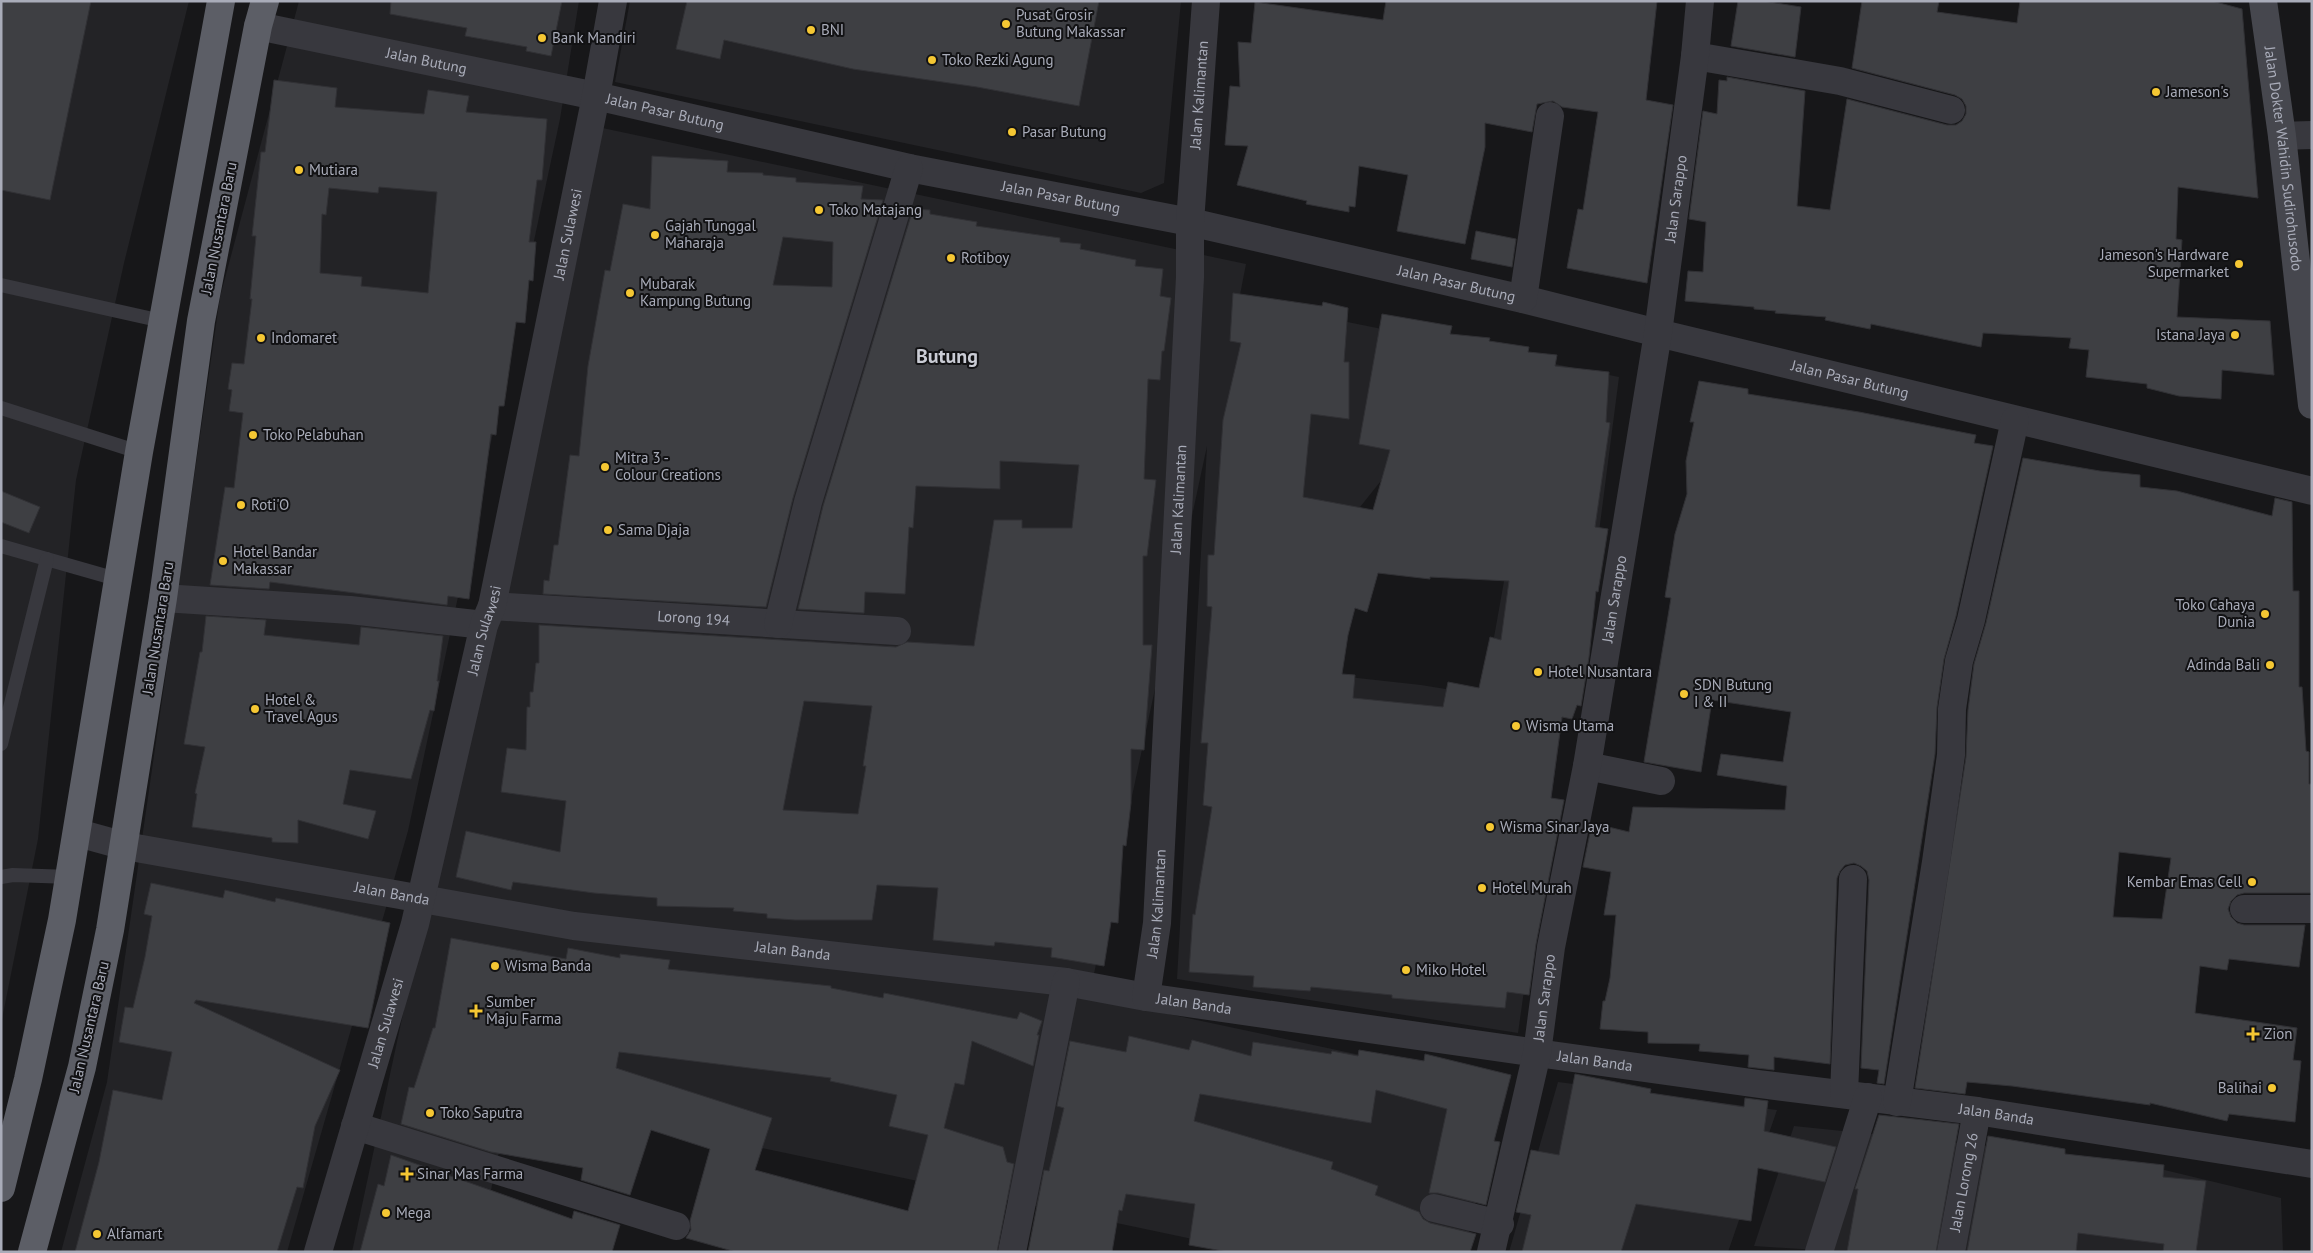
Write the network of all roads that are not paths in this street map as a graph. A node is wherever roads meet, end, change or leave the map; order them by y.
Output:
1 (221, 1) edge
2 (613, 1) edge
3 (1206, 1) edge
4 (1700, 1) edge
5 (2263, 1) edge
6 (262, 14) edge
7 (1694, 56) junction
8 (596, 96) junction
9 (1951, 110) dead end
10 (1550, 116) dead end
11 (2312, 135) edge
12 (2282, 136) junction
13 (909, 168) junction
14 (1190, 222) junction
15 (1, 285) edge
16 (1523, 299) junction
17 (162, 321) junction
18 (1658, 333) junction
19 (2312, 405) edge
20 (1, 408) edge
21 (2015, 420) junction
22 (139, 452) junction
23 (2312, 491) edge
24 (1, 546) edge
25 (48, 559) junction
26 (120, 580) junction
27 (163, 598) junction
28 (488, 616) junction
29 (778, 624) junction
30 (897, 631) dead end
31 (1, 744) edge
32 (1587, 766) junction
33 (1661, 781) dead end
34 (78, 833) junction
35 (125, 846) junction
36 (1, 877) edge
37 (70, 877) junction
38 (1853, 879) dead end
39 (420, 899) junction
40 (2244, 909) dead end
41 (2312, 909) edge
42 (1066, 982) junction
43 (1146, 997) junction
44 (1537, 1053) junction
45 (1856, 1096) junction
46 (1897, 1102) junction
47 (1977, 1111) junction
48 (355, 1126) junction
49 (2312, 1164) edge
50 (1, 1188) edge
51 (1434, 1208) dead end
52 (1500, 1224) junction
53 (676, 1226) dead end
54 (32, 1252) edge
55 (318, 1252) edge
56 (1012, 1252) edge
57 (1491, 1252) edge
58 (1820, 1252) edge
59 (1950, 1252) edge

1 - 17 highway
2 - 8 street, Jalan Sulawesi
3 - 14 street, Jalan Kalimantan
4 - 7 street, Jalan Sarappo
5 - 12 main road, Jalan Dokter Wahidin Sudirohusodo
6 - 8 street, Jalan Butung
6 - 27 highway, Jalan Nusantara Baru
7 - 9 street
7 - 18 street, Jalan Sarappo
8 - 13 street, Jalan Pasar Butung
8 - 28 street, Jalan Sulawesi
10 - 16 street
11 - 12 street
12 - 19 main road, Jalan Dokter Wahidin Sudirohusodo
13 - 14 street, Jalan Pasar Butung
13 - 29 street
14 - 16 street, Jalan Pasar Butung
14 - 43 street, Jalan Kalimantan
15 - 17 lane
16 - 18 street, Jalan Pasar Butung
17 - 22 highway
18 - 21 street, Jalan Pasar Butung
18 - 32 street, Jalan Sarappo
20 - 22 lane
21 - 23 street, Jalan Pasar Butung
21 - 46 street
22 - 26 highway
24 - 25 lane
25 - 26 lane
25 - 31 lane
26 - 34 highway
27 - 28 street, Lorong 194
27 - 35 highway, Jalan Nusantara Baru
28 - 29 street, Lorong 194
28 - 39 street, Jalan Sulawesi
29 - 30 street, Lorong 194
32 - 33 street
32 - 44 street, Jalan Sarappo
34 - 35 street, Jalan Banda
34 - 37 highway
35 - 39 street, Jalan Banda
35 - 54 highway, Jalan Nusantara Baru
36 - 37 lane
37 - 50 highway
38 - 45 street
39 - 42 street, Jalan Banda
39 - 48 street, Jalan Sulawesi
40 - 41 street
42 - 43 street, Jalan Banda
42 - 56 street
43 - 44 street, Jalan Banda
44 - 45 street, Jalan Banda
44 - 52 street, Jalan Sarappo
45 - 46 street, Jalan Banda
45 - 58 street
46 - 47 street, Jalan Banda
47 - 49 street, Jalan Banda
47 - 59 street, Jalan Lorong 26
48 - 53 street
48 - 55 street, Jalan Sulawesi
51 - 52 street
52 - 57 street, Jalan Sarappo

